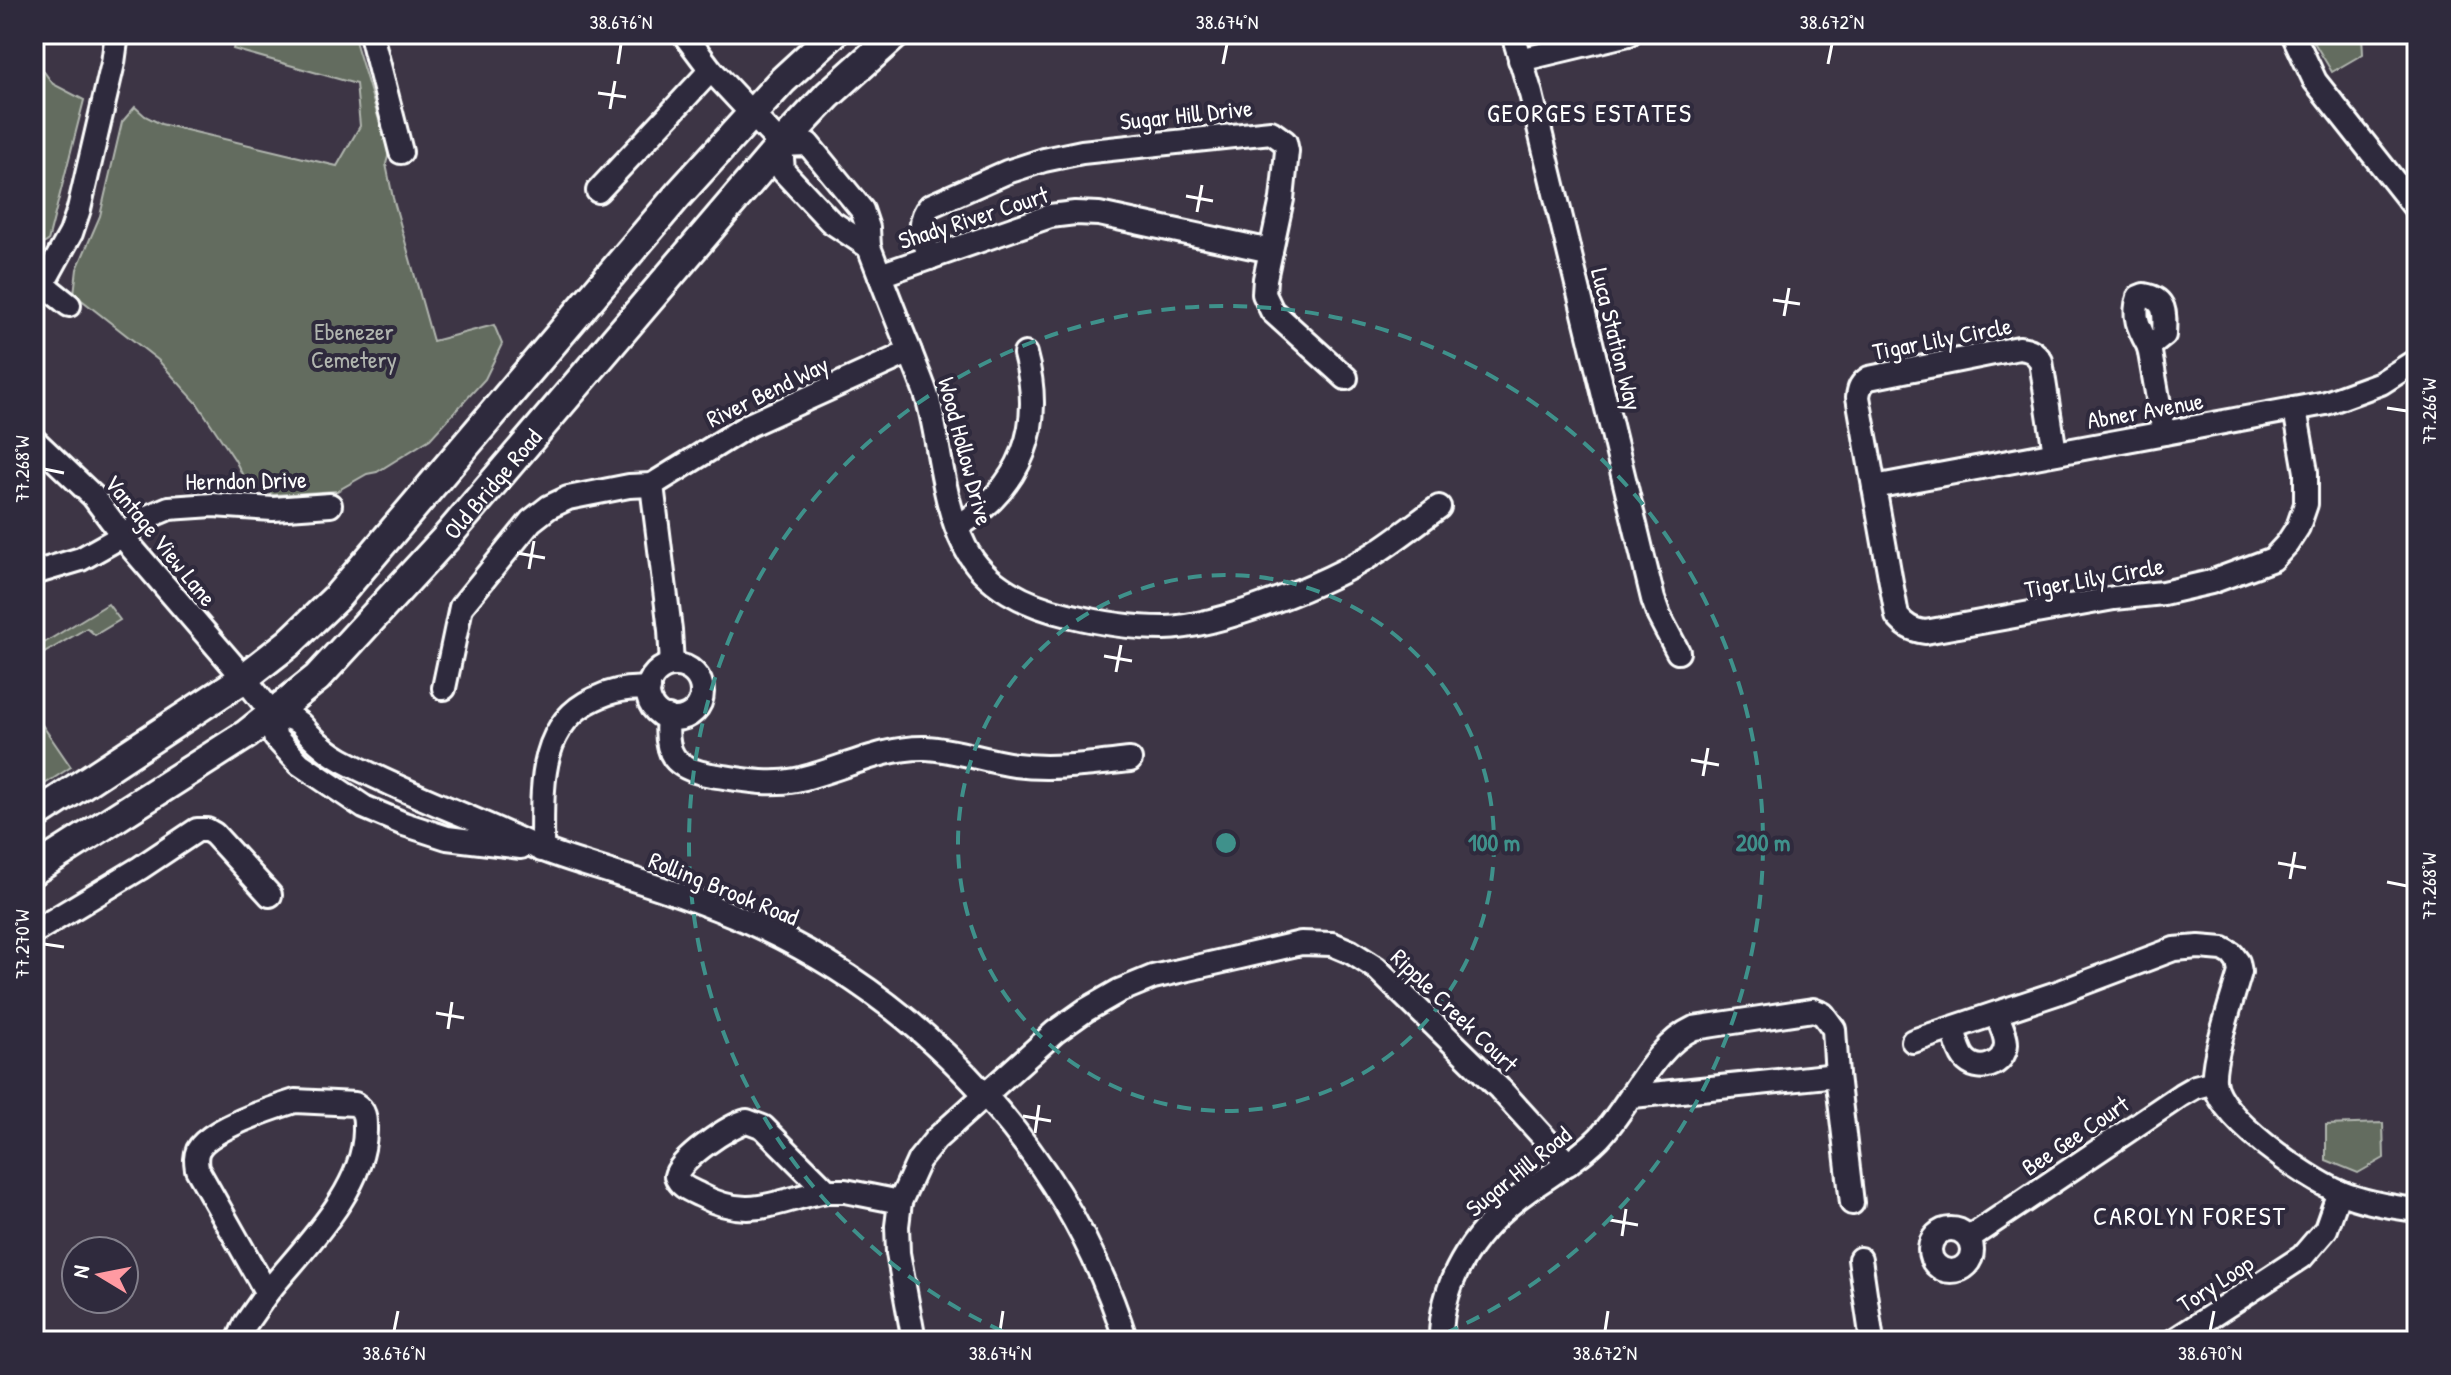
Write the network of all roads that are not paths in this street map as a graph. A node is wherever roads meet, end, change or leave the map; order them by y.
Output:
1 (117, 34) edge
2 (371, 34) edge
3 (684, 34) edge
4 (833, 34) edge
5 (896, 34) edge
6 (1513, 34) edge
7 (1629, 34) edge
8 (2293, 34) edge
9 (1520, 60) junction
10 (711, 70) junction
11 (751, 114) junction
12 (781, 145) junction
13 (401, 152) dead end
14 (598, 191) dead end
15 (2417, 210) edge
16 (869, 247) junction
17 (1271, 251) junction
18 (930, 258) junction
19 (880, 275) junction
20 (38, 280) edge
21 (69, 305) dead end
22 (2149, 347) dead end
23 (910, 352) junction
24 (1025, 354) dead end
25 (2417, 360) edge
26 (1346, 378) dead end
27 (2295, 409) junction
28 (2164, 433) junction
29 (34, 440) edge
30 (2055, 453) junction
31 (652, 485) junction
32 (1874, 487) junction
33 (330, 505) dead end
34 (1439, 507) dead end
35 (957, 527) junction
36 (122, 536) junction
37 (34, 573) edge
38 (1678, 652) dead end
39 (672, 665) junction
40 (244, 678) junction
41 (444, 688) dead end
42 (649, 689) junction
43 (273, 714) junction
44 (668, 717) junction
45 (1130, 760) dead end
46 (34, 816) edge
47 (542, 850) junction
48 (34, 870) edge
49 (270, 895) dead end
50 (34, 932) edge
51 (1996, 1014) junction
52 (1953, 1028) junction
53 (1913, 1041) dead end
54 (1837, 1075) junction
55 (2214, 1082) junction
56 (985, 1094) junction
57 (1633, 1096) junction
58 (1568, 1164) junction
59 (827, 1191) junction
60 (2339, 1192) junction
61 (900, 1202) junction
62 (1852, 1203) dead end
63 (2417, 1210) edge
64 (1969, 1238) dead end
65 (1860, 1259) dead end
66 (267, 1293) junction
67 (238, 1341) edge
68 (914, 1341) edge
69 (1126, 1341) edge
70 (1441, 1341) edge
71 (1872, 1341) edge
72 (2173, 1341) edge

1 - 20 street
2 - 13 street
3 - 10 street
4 - 11 main road, Old Bridge Road
5 - 12 main road, Old Bridge Road
6 - 9 street, Luca Station Way
7 - 9 street
8 - 15 street
9 - 38 street, Luca Station Way
10 - 11 street
10 - 14 street
11 - 12 street
11 - 40 main road, Old Bridge Road
12 - 16 street
12 - 16 street, Wood Hollow Drive
12 - 43 main road, Old Bridge Road
16 - 19 street, Wood Hollow Drive
17 - 18 street, Shady River Court
17 - 18 street, Sugar Hill Drive
17 - 26 street, Sugar Hill Drive
18 - 19 street, Shady River Court
19 - 23 street, Wood Hollow Drive
20 - 21 street
22 - 28 street
23 - 31 street, River Bend Way
23 - 35 street, Wood Hollow Drive
24 - 35 street
25 - 27 street, Abner Avenue
27 - 28 street, Abner Avenue
27 - 32 street, Tiger Lily Circle
28 - 30 street, Abner Avenue
29 - 36 street, Vantage View Lane
30 - 32 street, Abner Avenue
30 - 32 street, Tigar Lily Circle
31 - 39 street
31 - 41 street
33 - 36 street, Herndon Drive
34 - 35 street, Wood Hollow Drive
36 - 37 street, Herndon Drive
36 - 40 street, Vantage View Lane
39 - 42 street
39 - 44 street
40 - 43 street, Rolling Brook Road
40 - 46 main road, Old Bridge Road
42 - 44 street
42 - 47 street
43 - 47 street, Rolling Brook Road
43 - 47 street, Rolling Brook Road
43 - 48 main road, Old Bridge Road
44 - 45 street
47 - 56 street, Rolling Brook Road
49 - 50 street
51 - 52 street
51 - 52 street
51 - 55 street
52 - 53 street
54 - 57 street
54 - 57 street, Sugar Hill Road
54 - 62 street, Sugar Hill Road
55 - 60 street
55 - 64 street, Bee Gee Court
56 - 58 street, Ripple Creek Court
56 - 61 street, Ripple Creek Court
56 - 69 street, Rolling Brook Road
57 - 58 street, Sugar Hill Road
58 - 70 street, Sugar Hill Road
59 - 59 street
59 - 61 street
60 - 63 street
60 - 72 street, Tory Loop
61 - 68 street
65 - 71 street
66 - 66 street
66 - 67 street

